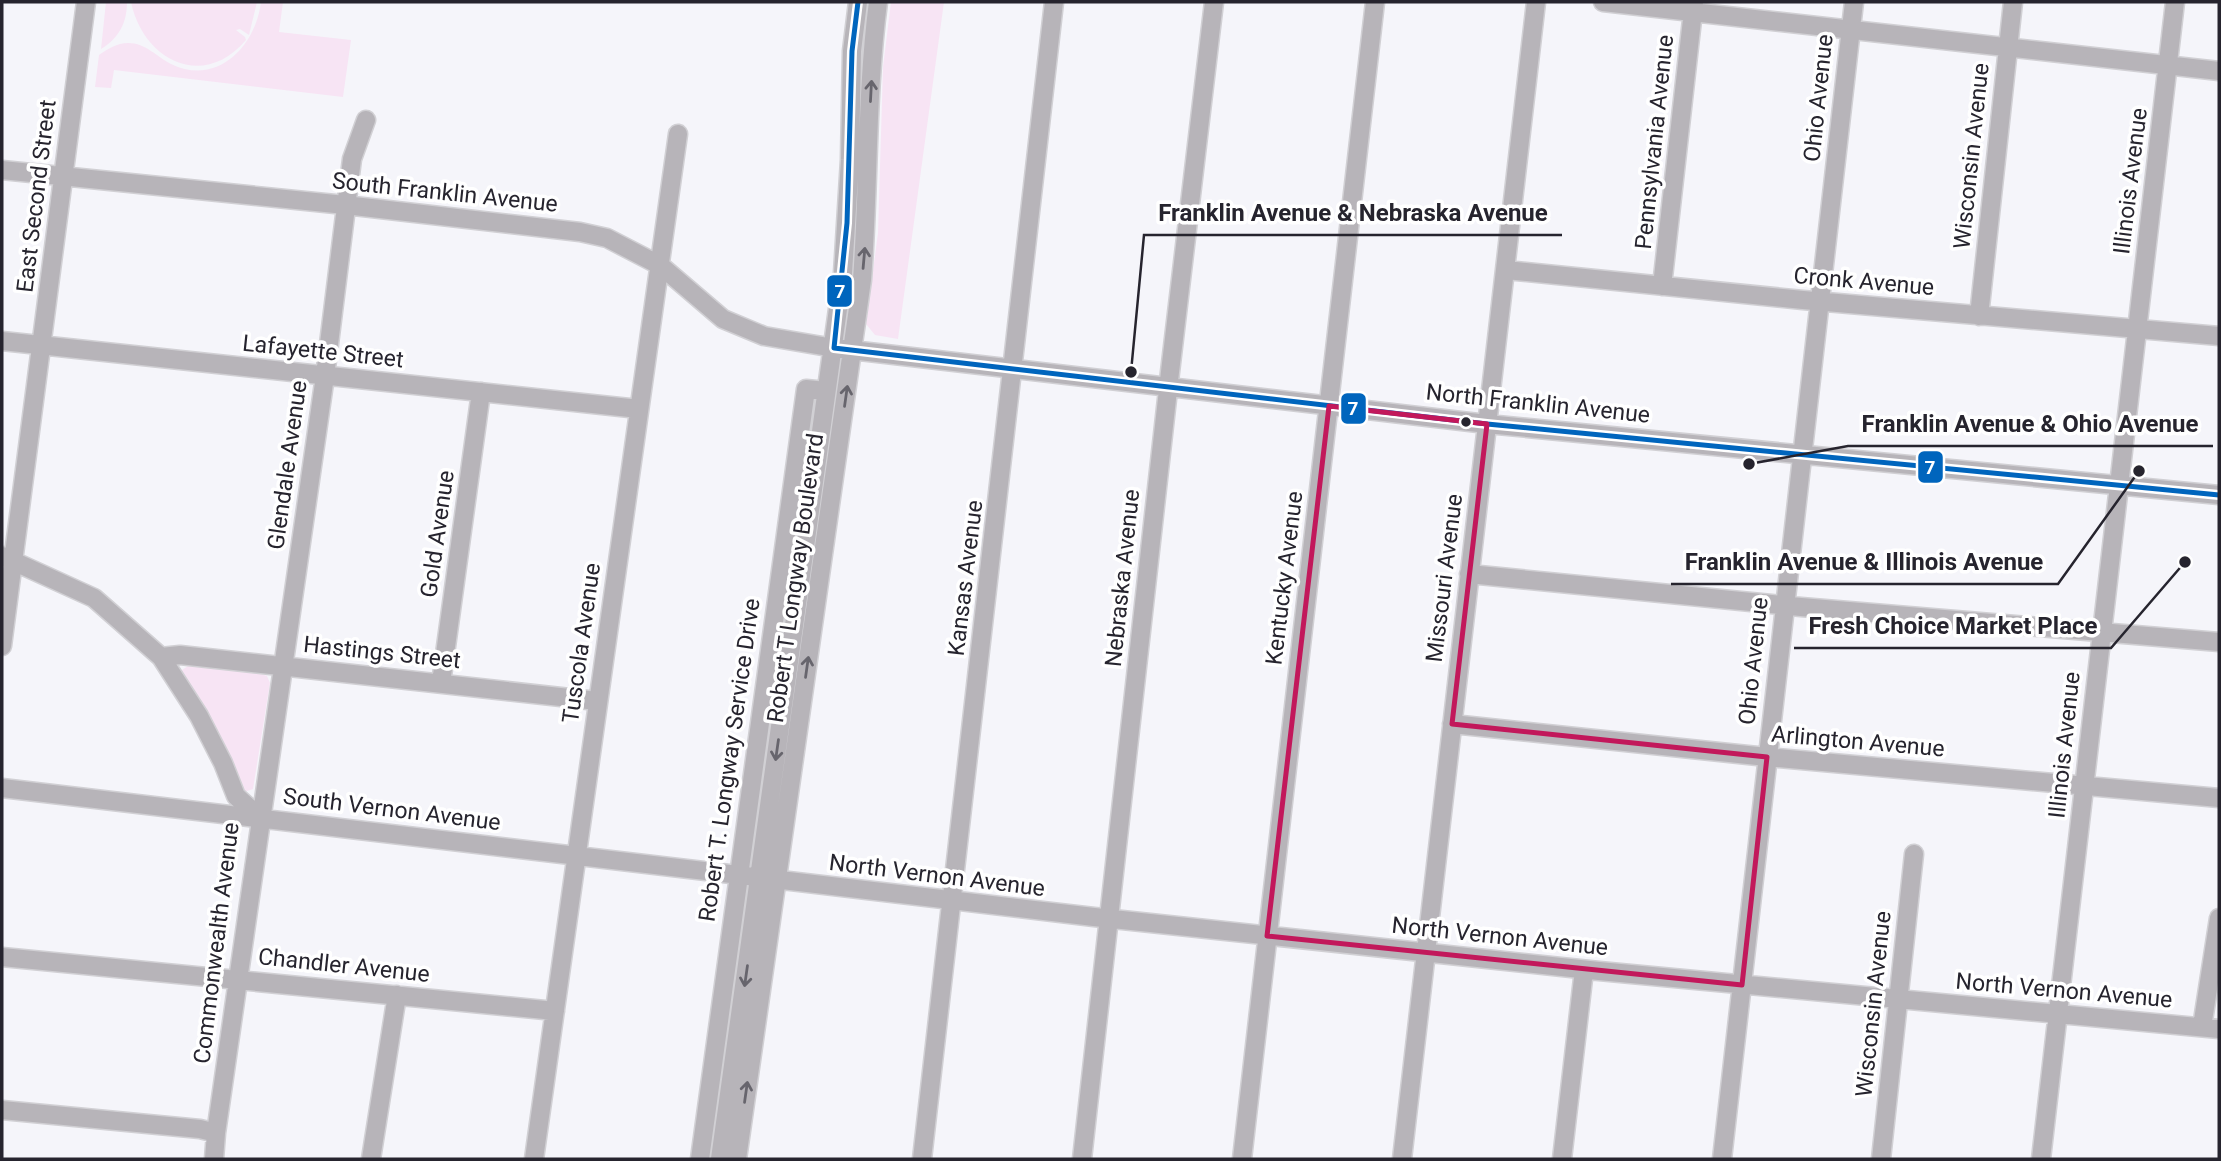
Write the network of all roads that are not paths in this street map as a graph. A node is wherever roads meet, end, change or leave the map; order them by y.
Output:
1 (86, 2) edge
2 (858, 2) edge
3 (878, 2) edge
4 (1055, 2) edge
5 (1214, 2) edge
6 (1375, 2) edge
7 (1536, 2) edge
8 (1603, 2) edge
9 (1854, 2) edge
10 (2013, 2) edge
11 (2175, 2) edge
12 (1694, 7) edge
13 (1851, 29) junction
14 (2008, 46) junction
15 (2168, 66) junction
16 (2219, 71) edge
17 (366, 120) dead end
18 (678, 134) dead end
19 (2, 170) edge
20 (62, 177) junction
21 (345, 205) junction
22 (661, 266) junction
23 (1506, 270) junction
24 (1662, 286) junction
25 (1820, 302) junction
26 (1979, 316) junction
27 (2137, 329) junction
28 (2219, 337) edge
29 (2, 341) edge
30 (41, 345) junction
31 (834, 348) junction
32 (853, 350) junction
33 (1014, 369) junction
34 (325, 376) junction
35 (1168, 387) junction
36 (826, 391) junction
37 (481, 392) junction
38 (1329, 406) junction
39 (639, 409) junction
40 (1488, 424) junction
41 (1802, 453) junction
42 (2119, 484) junction
43 (2219, 495) edge
44 (7, 557) edge
45 (1469, 573) junction
46 (1784, 605) junction
47 (2101, 634) junction
48 (2219, 642) edge
49 (2, 646) edge
50 (161, 657) junction
51 (283, 667) junction
52 (441, 683) junction
53 (597, 701) junction
54 (1452, 724) junction
55 (1767, 757) junction
56 (2085, 785) junction
57 (2, 788) edge
58 (2219, 798) edge
59 (260, 818) junction
60 (1914, 853) dead end
61 (576, 856) junction
62 (739, 876) junction
63 (768, 879) junction
64 (951, 901) junction
65 (2219, 918) edge
66 (1109, 919) junction
67 (1268, 936) junction
68 (1426, 953) junction
69 (2, 957) edge
70 (1584, 970) junction
71 (238, 978) junction
72 (1742, 985) junction
73 (397, 995) junction
74 (1899, 1000) junction
75 (555, 1011) junction
76 (2059, 1013) junction
77 (2211, 1028) edge
78 (2, 1110) edge
79 (216, 1133) junction
80 (214, 1159) edge
81 (371, 1159) edge
82 (534, 1159) edge
83 (700, 1159) edge
84 (720, 1159) edge
85 (737, 1159) edge
86 (922, 1159) edge
87 (1082, 1159) edge
88 (1242, 1159) edge
89 (1402, 1159) edge
90 (1562, 1159) edge
91 (1722, 1159) edge
92 (1881, 1159) edge
93 (2041, 1159) edge

1 - 20 street, East Second Street
2 - 31 street, Robert T Longway Boulevard
32 -> 3 street, Robert T Longway Boulevard
4 - 33 street, Kansas Avenue
5 - 35 street, Nebraska Avenue
6 - 38 street, Kentucky Avenue
7 - 23 street, Missouri Avenue
8 - 12 street
9 - 13 street, Ohio Avenue
10 - 14 street, Wisconsin Avenue
11 - 15 street, Illinois Avenue
12 - 13 street
12 - 24 street, Pennsylvania Avenue
13 - 14 street
13 - 25 street, Ohio Avenue
14 - 15 street
14 - 26 street, Wisconsin Avenue
15 - 16 street
15 - 27 street, Illinois Avenue
17 - 21 street, Glendale Avenue
18 - 22 street, Tuscola Avenue
19 - 20 street, South Franklin Avenue
20 - 21 street, South Franklin Avenue
20 - 30 street, East Second Street
21 - 22 street, South Franklin Avenue
21 - 34 street, Glendale Avenue
22 - 31 street, South Franklin Avenue
22 - 39 street, Tuscola Avenue
23 - 24 street, Cronk Avenue
23 - 40 street, Missouri Avenue
24 - 25 street, Cronk Avenue
25 - 26 street, Cronk Avenue
25 - 41 street, Ohio Avenue
26 - 27 street, Cronk Avenue
27 - 28 street, Cronk Avenue
27 - 42 street, Illinois Avenue
29 - 30 street, Lafayette Street
30 - 34 street, Lafayette Street
30 - 44 street, East Second Street
31 - 32 street, South Franklin Avenue
31 - 36 street, Robert T Longway Boulevard
32 - 33 street, North Franklin Avenue
63 -> 32 street, Robert T Longway Boulevard
33 - 35 street, North Franklin Avenue
33 - 64 street, Kansas Avenue
34 - 37 street, Lafayette Street
34 - 51 street, Glendale Avenue
35 - 38 street, North Franklin Avenue
35 - 66 street, Nebraska Avenue
36 - 62 street, Robert T. Longway Service Drive
36 -> 63 street, Robert T Longway Boulevard
37 - 39 street, Lafayette Street
37 - 52 street, Gold Avenue
38 - 40 street, North Franklin Avenue
38 - 67 street, Kentucky Avenue
39 - 53 street, Tuscola Avenue
40 - 41 street, North Franklin Avenue
40 - 45 street, Missouri Avenue
41 - 42 street, North Franklin Avenue
41 - 46 street, Ohio Avenue
42 - 43 street, North Franklin Avenue
42 - 47 street, Illinois Avenue
44 - 49 street, East Second Street
44 - 50 street, Commonwealth Avenue
45 - 46 street
45 - 54 street, Missouri Avenue
46 - 47 street
46 - 55 street, Ohio Avenue
47 - 48 street
47 - 56 street, Illinois Avenue
50 - 51 street, Hastings Street
50 - 59 street, Commonwealth Avenue
51 - 52 street, Hastings Street
51 - 59 street, Glendale Avenue
52 - 53 street, Hastings Street
53 - 61 street, Tuscola Avenue
54 - 55 street, Arlington Avenue
54 - 68 street, Missouri Avenue
55 - 56 street, Arlington Avenue
55 - 72 street, Ohio Avenue
56 - 58 street, Arlington Avenue
56 - 76 street, Illinois Avenue
57 - 59 street, South Vernon Avenue
59 - 61 street, South Vernon Avenue
59 - 71 street, Commonwealth Avenue
60 - 74 street, Wisconsin Avenue
61 - 62 street, South Vernon Avenue
61 - 75 street, Tuscola Avenue
62 - 63 street, South Vernon Avenue
62 - 83 street, Robert T. Longway Service Drive
63 - 64 street, North Vernon Avenue
63 -> 84 street, Robert T Longway Boulevard
85 -> 63 street, Robert T Longway Boulevard
64 - 66 street, North Vernon Avenue
64 - 86 street, Kansas Avenue
65 - 77 street
66 - 67 street, North Vernon Avenue
66 - 87 street, Nebraska Avenue
67 - 68 street, North Vernon Avenue
67 - 88 street, Kentucky Avenue
68 - 70 street, North Vernon Avenue
68 - 89 street, Missouri Avenue
69 - 71 street, Chandler Avenue
70 - 72 street, North Vernon Avenue
70 - 90 street
71 - 73 street, Chandler Avenue
71 - 79 street, Commonwealth Avenue
72 - 74 street, North Vernon Avenue
72 - 91 street, Ohio Avenue
73 - 75 street, Chandler Avenue
73 - 81 street
74 - 76 street, North Vernon Avenue
74 - 92 street, Wisconsin Avenue
75 - 82 street, Tuscola Avenue
76 - 77 street, North Vernon Avenue
76 - 93 street, Illinois Avenue
78 - 79 street
79 - 80 street, Commonwealth Avenue

